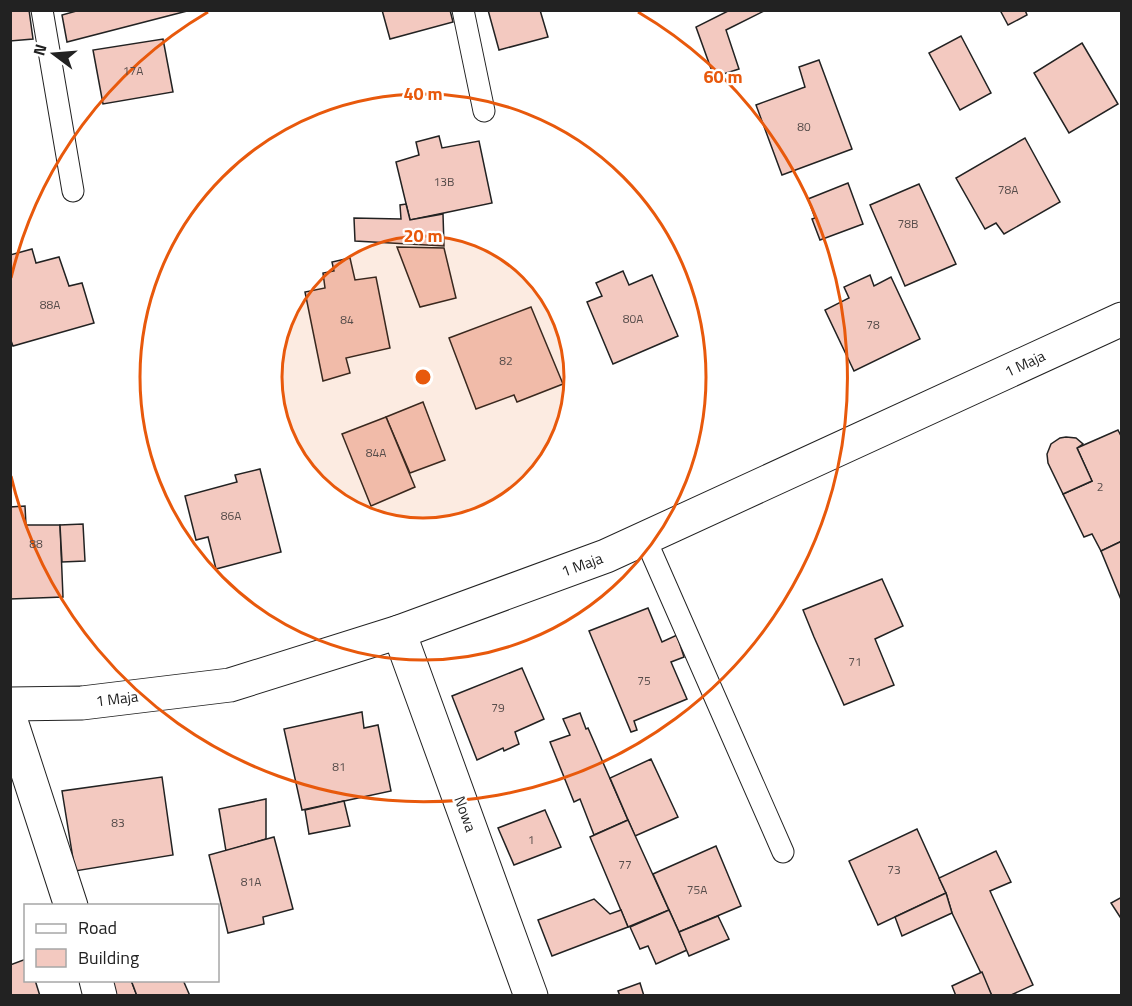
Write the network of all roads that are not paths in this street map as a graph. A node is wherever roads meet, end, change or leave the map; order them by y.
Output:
1 (42, 10) edge
2 (463, 10) edge
3 (484, 111) dead end
4 (73, 191) dead end
5 (1122, 319) edge
6 (645, 538) junction
7 (399, 632) junction
8 (10, 704) edge
9 (10, 718) edge
10 (783, 852) dead end
11 (70, 904) edge
12 (531, 996) edge

1 - 4 lane
2 - 3 lane
5 - 6 main road, 1 Maja
6 - 7 main road, 1 Maja
6 - 10 lane
7 - 8 main road, 1 Maja
7 - 12 main road, Nowa
9 - 11 main road

